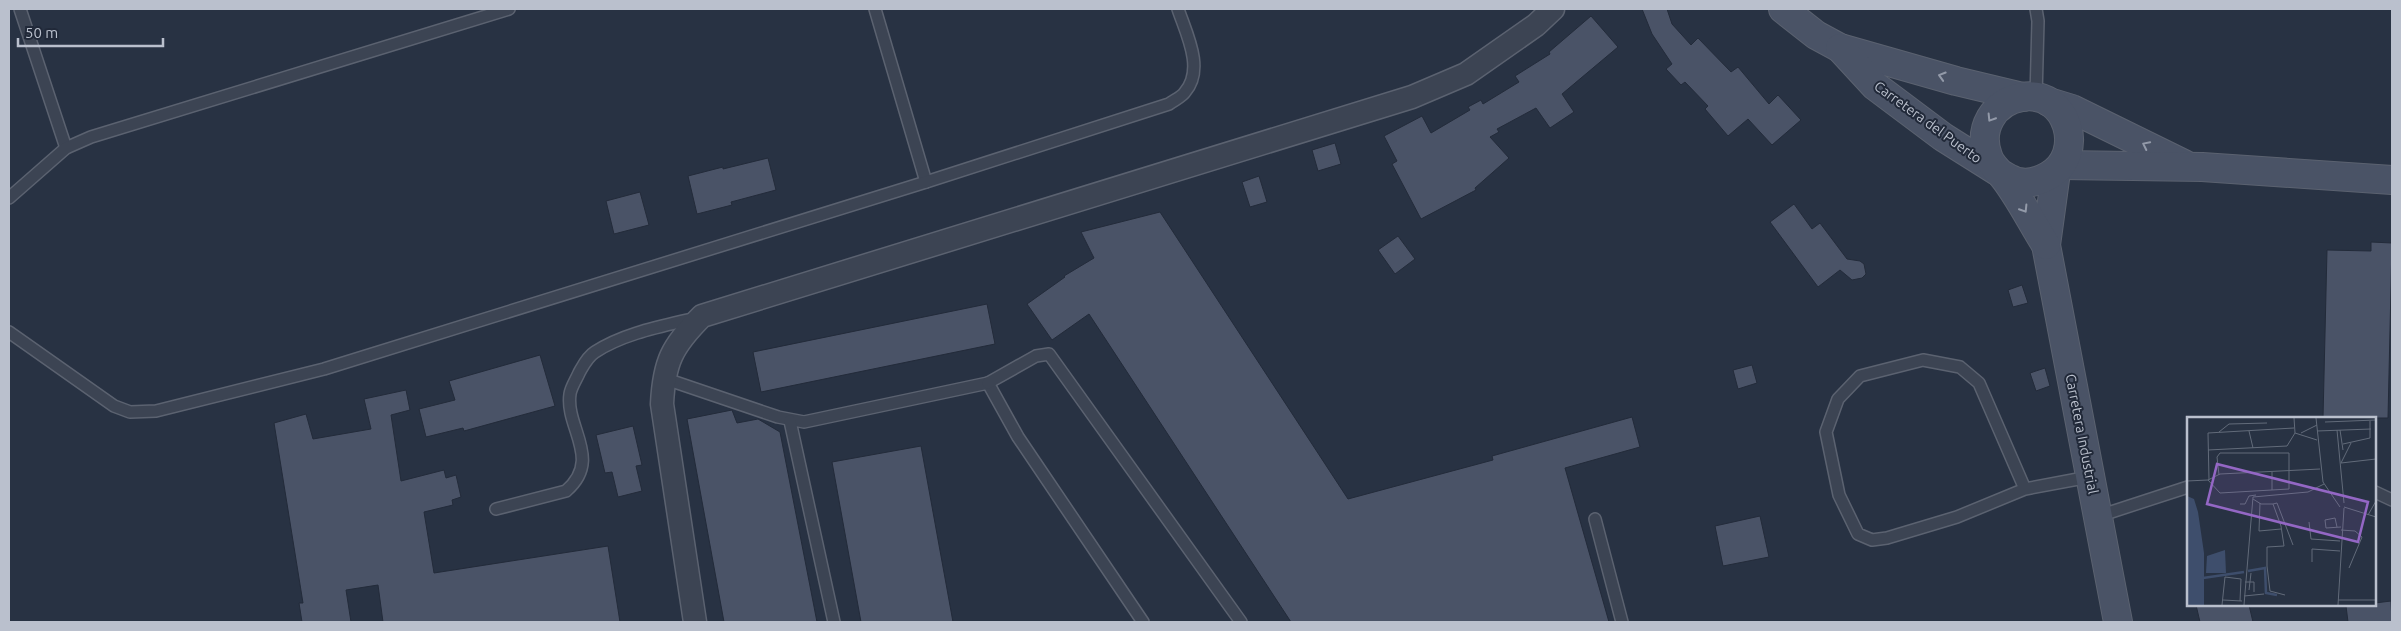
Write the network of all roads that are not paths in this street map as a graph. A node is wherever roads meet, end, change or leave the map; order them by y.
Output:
1 (20, 9) edge
2 (509, 9) edge
3 (875, 9) edge
4 (1178, 9) edge
5 (1552, 9) edge
6 (1783, 9) edge
7 (2036, 9) edge
8 (1840, 48) junction
9 (2036, 98) junction
10 (66, 148) junction
11 (2190, 167) junction
12 (2059, 169) junction
13 (2000, 173) junction
14 (2392, 180) edge
15 (926, 182) junction
16 (9, 198) edge
17 (2046, 245) junction
18 (702, 316) junction
19 (9, 332) edge
20 (663, 378) junction
21 (988, 383) junction
22 (790, 421) junction
23 (2090, 477) junction
24 (2187, 487) edge
25 (2025, 489) junction
26 (2376, 492) edge
27 (2392, 500) edge
28 (496, 509) dead end
29 (2099, 516) junction
30 (1595, 519) dead end
31 (695, 622) edge
32 (834, 622) edge
33 (1143, 622) edge
34 (1241, 622) edge
35 (1622, 622) edge
36 (2118, 622) edge

1 - 10 lane
2 - 10 lane
3 - 15 lane
4 - 15 lane
5 - 18 street
6 - 8 main road, Carretera del Puerto
7 - 9 lane
9 -> 8 main road, Carretera del Puerto
8 - 13 main road, Carretera del Puerto
11 -> 9 main road, Carretera del Puerto
9 - 12 main road
9 -> 13 main road
10 - 16 lane
11 - 12 main road, Carretera del Puerto
11 - 14 main road, Carretera del Puerto
12 - 13 main road
12 - 17 main road, Carretera Industrial
13 -> 17 main road, Carretera Industrial
15 - 19 lane
17 - 23 main road, Carretera Industrial
18 - 20 street
18 - 28 lane
20 - 22 lane
20 - 31 street
21 - 22 lane
21 - 33 lane
21 - 34 lane
22 - 32 lane
23 - 25 lane
23 - 29 main road, Carretera Industrial
24 - 29 lane
25 - 25 lane
26 - 27 lane
29 - 36 main road, Carretera Industrial
30 - 35 lane

